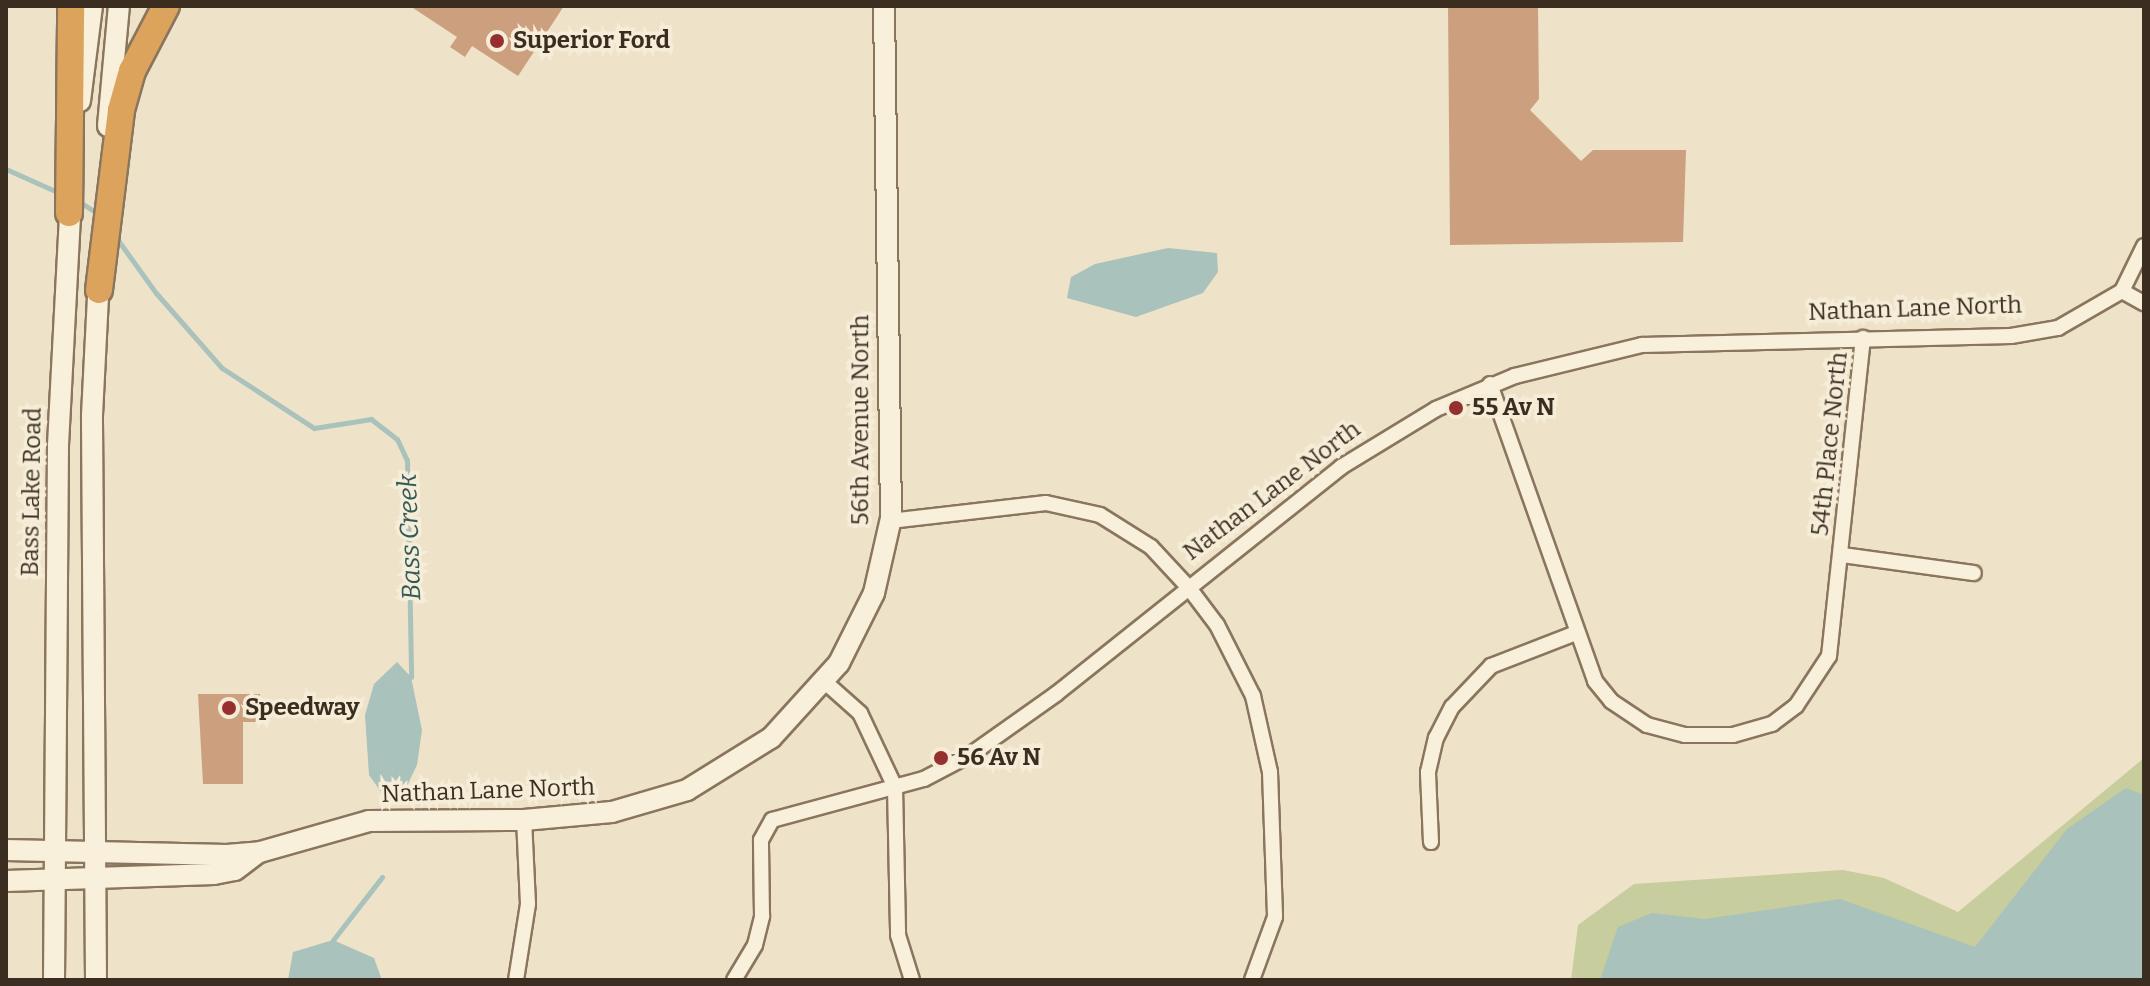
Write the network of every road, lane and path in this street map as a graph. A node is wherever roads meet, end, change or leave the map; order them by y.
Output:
1 (71, 6) edge
2 (92, 6) edge
3 (119, 6) edge
4 (166, 6) edge
5 (884, 6) edge
6 (69, 213) junction
7 (2144, 246) edge
8 (99, 290) junction
9 (2122, 291) junction
10 (2144, 303) edge
11 (1863, 338) junction
12 (1490, 384) junction
13 (890, 521) junction
14 (1842, 555) junction
15 (1974, 573) dead end
16 (1189, 588) junction
17 (1576, 633) junction
18 (825, 682) junction
19 (895, 787) junction
20 (524, 820) junction
21 (1431, 842) dead end
22 (6, 850) edge
23 (54, 850) junction
24 (95, 851) junction
25 (260, 852) junction
26 (6, 881) edge
27 (55, 881) junction
28 (95, 881) junction
29 (54, 980) edge
30 (96, 980) edge
31 (516, 980) edge
32 (734, 980) edge
33 (912, 980) edge
34 (1252, 980) edge

1 - 6 highway
2 - 6 main road, Bass Lake Road
3 - 8 main road
4 - 8 highway
5 - 13 main road, 56th Avenue North
6 - 23 main road, Bass Lake Road
7 - 9 street
8 - 24 main road
9 - 10 street
9 - 11 street, Nathan Lane North
11 - 12 street, Nathan Lane North
11 - 14 street, 54th Place North
12 - 16 street, Nathan Lane North
12 - 17 street, 54th Place North
13 - 16 street
13 - 18 main road, 56th Avenue North
14 - 15 street
14 - 17 street, 54th Place North
16 - 19 street, Nathan Lane North
16 - 34 street
17 - 21 street
18 - 19 street
18 - 20 main road, Nathan Lane North
19 - 32 street
19 - 33 street
20 - 25 main road, Nathan Lane North
20 - 31 street
22 - 23 main road, Nathan Lane North
23 - 24 main road, Nathan Lane North
23 - 27 main road, Bass Lake Road
24 - 25 main road, Nathan Lane North
24 - 28 main road
25 - 28 main road, Nathan Lane North
26 - 27 main road, Nathan Lane North
27 - 28 main road, Nathan Lane North
27 - 29 main road, Bass Lake Road
28 - 30 main road

